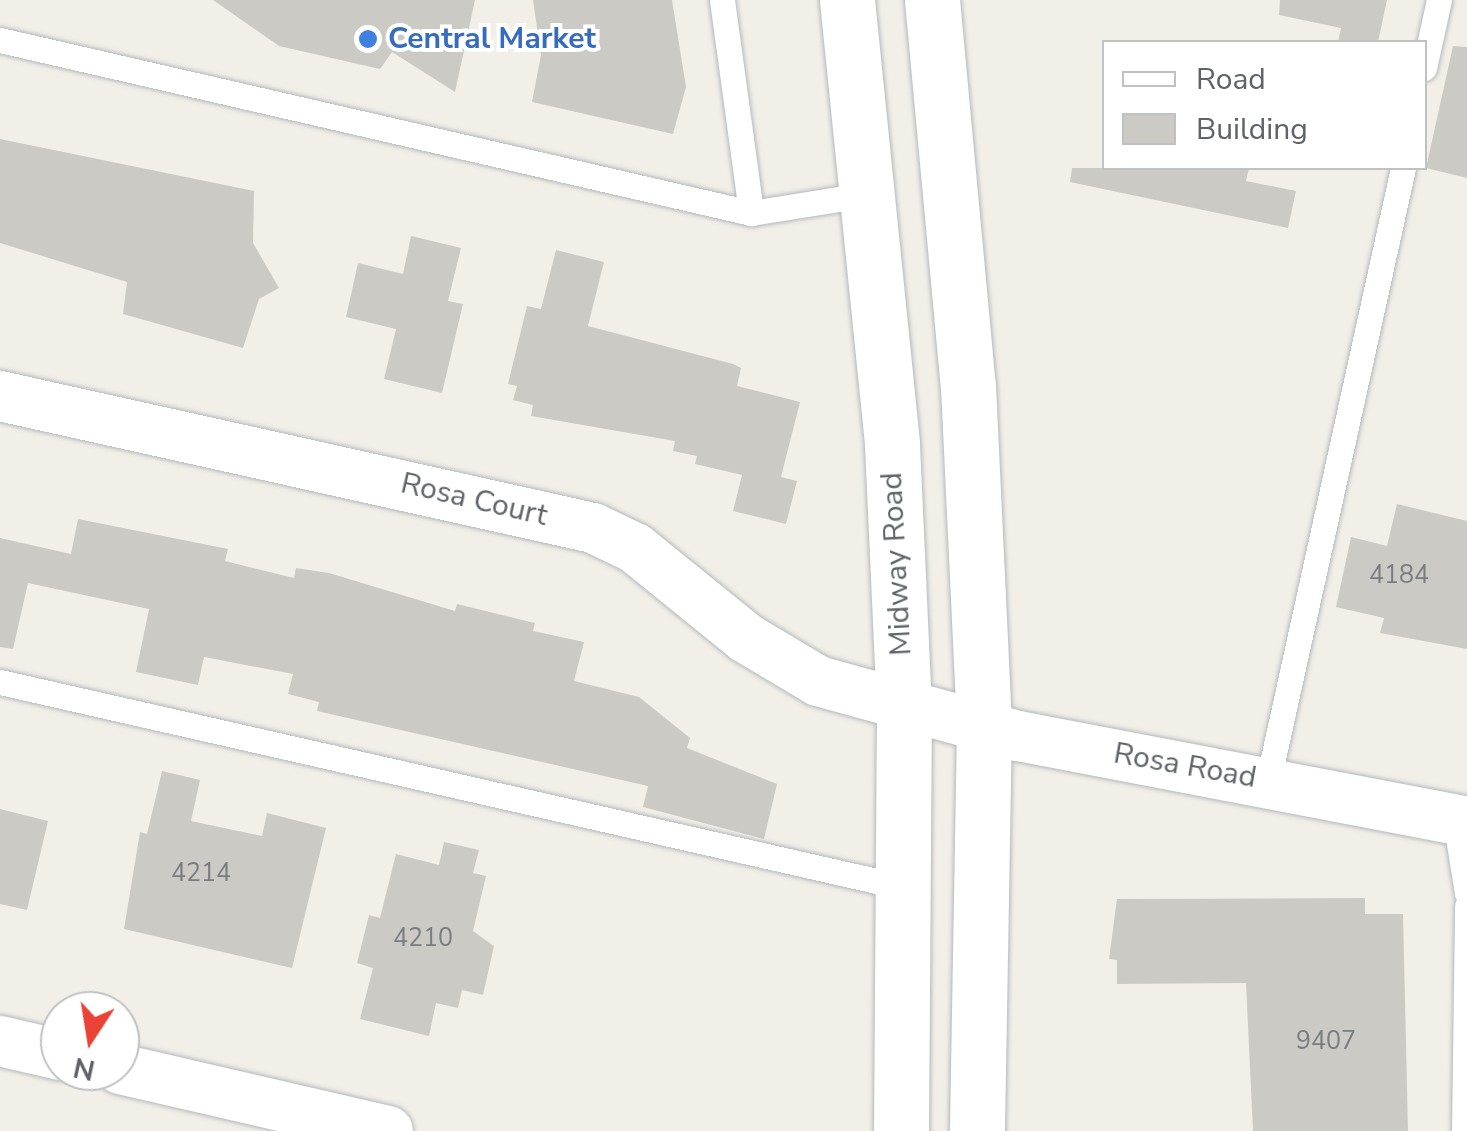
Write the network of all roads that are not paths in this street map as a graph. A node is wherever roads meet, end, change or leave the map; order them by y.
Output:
1 (722, 0) edge
2 (847, 0) edge
3 (932, 0) edge
4 (1440, 0) edge
5 (0, 40) edge
6 (1427, 55) edge
7 (1403, 170) edge
8 (870, 194) junction
9 (751, 212) junction
10 (0, 396) edge
11 (0, 682) edge
12 (904, 705) junction
13 (984, 726) junction
14 (1268, 781) junction
15 (1461, 820) edge
16 (902, 887) junction
17 (1467, 894) edge
18 (1467, 906) edge
19 (0, 1042) edge
20 (40, 1051) edge
21 (140, 1074) edge
22 (388, 1131) edge
23 (901, 1131) edge
24 (977, 1131) edge
25 (1464, 1131) edge

1 - 9 lane
2 - 8 main road, Midway Road
3 - 13 main road
4 - 6 lane
5 - 9 lane
7 - 14 lane
8 - 9 lane
8 - 12 main road, Midway Road
10 - 12 street, Rosa Court
11 - 16 lane
12 - 13 street, Rosa Road
12 - 16 main road, Midway Road
13 - 14 street, Rosa Road
13 - 24 main road
14 - 15 street, Rosa Road
15 - 17 lane
16 - 23 main road, Midway Road
18 - 25 lane
19 - 20 street
21 - 22 street

